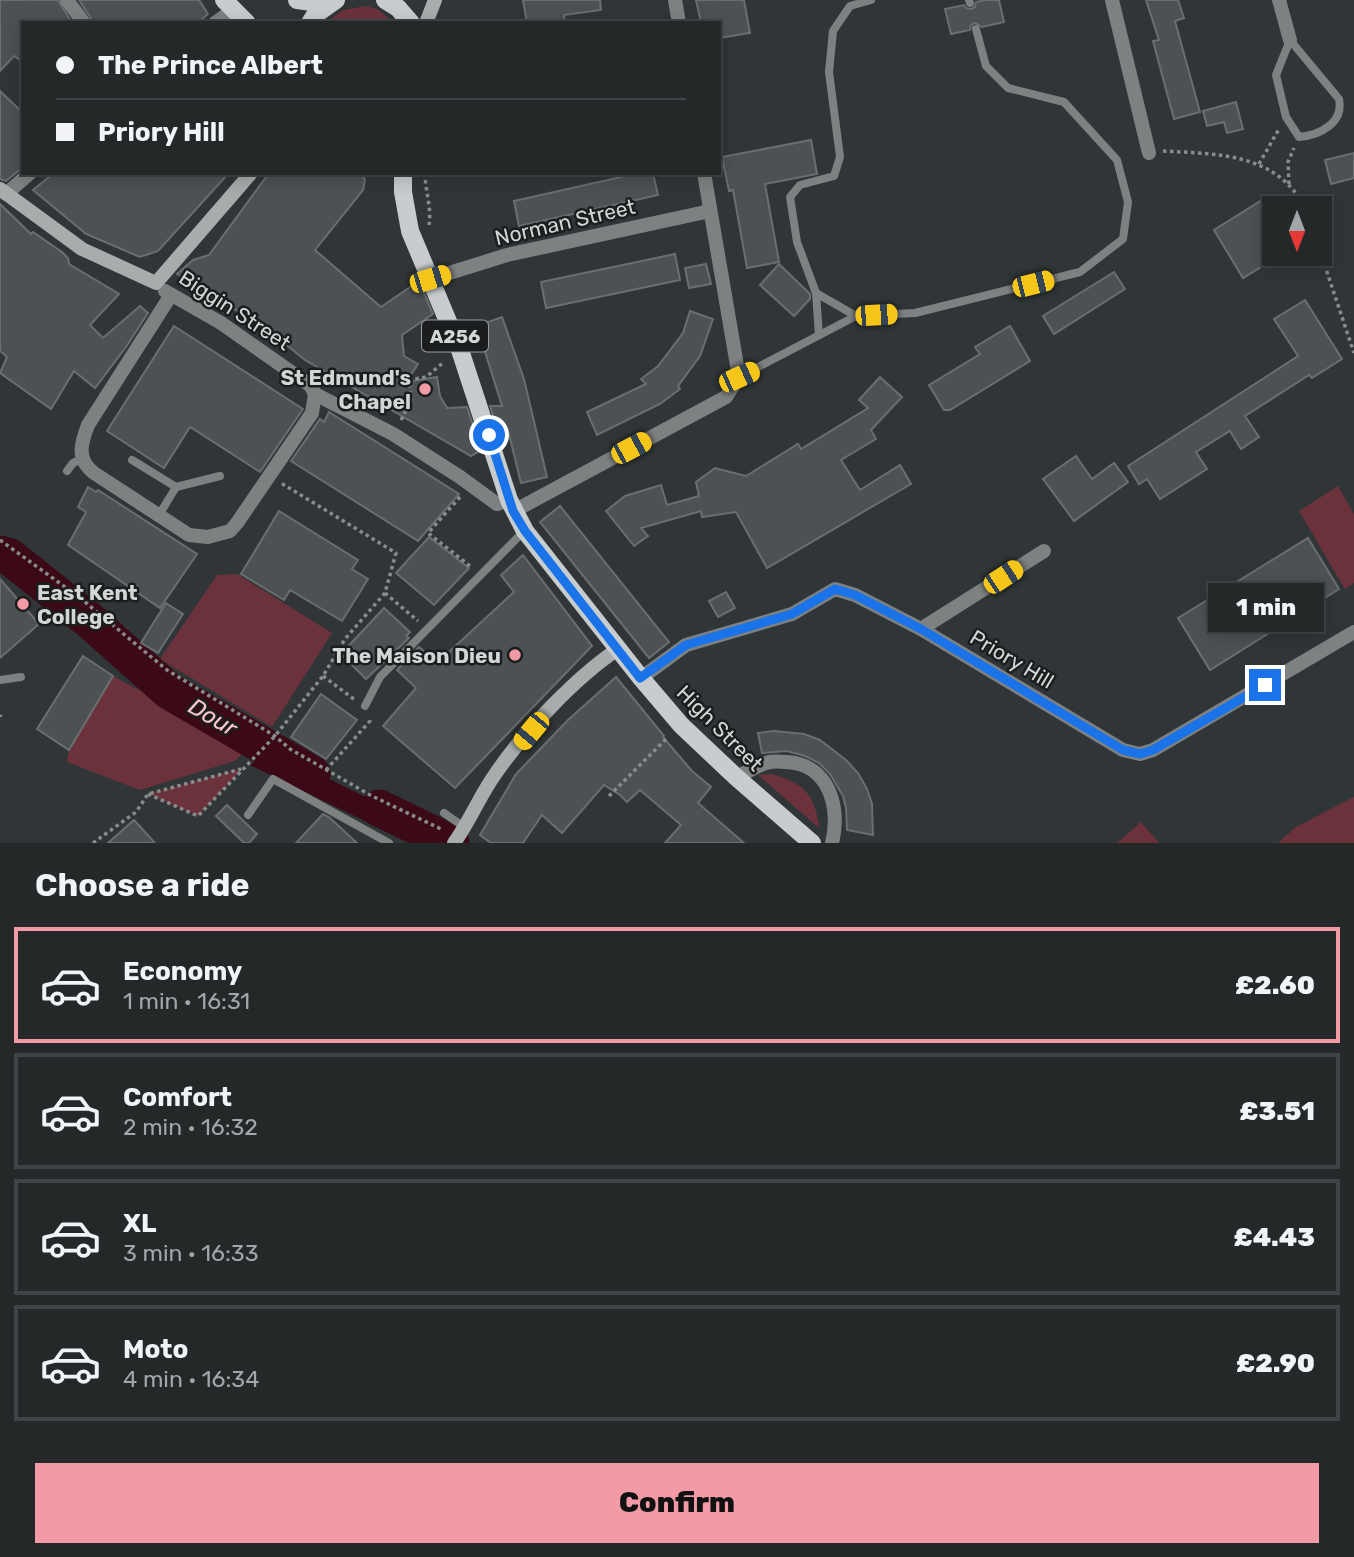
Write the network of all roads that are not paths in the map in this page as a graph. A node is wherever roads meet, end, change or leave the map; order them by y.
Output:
1 (67, 0) edge
2 (297, 0) edge
3 (385, 0) edge
4 (435, 0) edge
5 (675, 0) edge
6 (870, 0) edge
7 (1112, 0) edge
8 (1279, 0) edge
9 (332, 2) edge
10 (228, 5) edge
11 (83, 21) edge
12 (216, 21) edge
13 (245, 21) edge
14 (312, 21) edge
15 (409, 21) edge
16 (427, 21) edge
17 (679, 21) edge
18 (976, 29) dead end
19 (1290, 40) junction
20 (1148, 148) road end
21 (27, 175) edge
22 (249, 175) edge
23 (403, 175) edge
24 (704, 175) edge
25 (3, 191) edge
26 (710, 211) junction
27 (430, 279) junction
28 (156, 283) junction
29 (816, 293) junction
30 (171, 295) junction
31 (856, 316) junction
32 (819, 335) junction
33 (739, 377) junction
34 (315, 394) junction
35 (82, 459) junction
36 (132, 460) dead end
37 (67, 471) dead end
38 (220, 476) dead end
39 (176, 487) junction
40 (511, 505) junction
41 (159, 515) junction
42 (525, 531) junction
43 (1044, 551) dead end
44 (921, 629) junction
45 (1354, 632) edge
46 (618, 649) junction
47 (21, 677) dead end
48 (640, 678) junction
49 (0, 680) edge
50 (365, 706) road end
51 (736, 778) junction
52 (444, 813) dead end
53 (248, 816) dead end
54 (459, 835) edge
55 (390, 843) edge
56 (811, 843) edge
57 (832, 843) edge

1 - 11 street
2 - 9 main road
3 - 15 main road
4 - 16 street
5 - 17 street
6 - 29 lane
7 - 20 street
8 - 19 street
9 - 14 main road
10 - 12 street
10 - 13 main road
18 - 31 lane
19 - 19 lane
21 - 25 street
22 - 28 street
23 - 27 main road, A256
24 - 26 street
25 - 28 street, Biggin Street
26 - 27 street, Norman Street
26 - 33 street
27 - 40 main road, A256
28 - 30 street, Biggin Street
29 - 31 lane
29 - 32 lane
30 - 34 street, Biggin Street
30 - 35 street
31 - 32 lane
32 - 33 lane
33 - 40 street
34 - 40 street, Biggin Street
34 - 41 street
35 - 37 lane
35 - 41 street
36 - 39 lane
38 - 39 lane
39 - 41 lane
40 - 42 main road, High Street / A256
42 - 46 main road, High Street / A256
42 - 50 lane
43 - 44 street
44 - 45 street, Priory Hill
44 - 48 street, Priory Hill
46 - 48 main road, High Street / A256
46 - 54 street
47 - 49 lane
48 - 51 main road, High Street / A256
51 - 56 main road, High Street / A256
51 - 57 street
52 - 54 lane
53 - 55 lane

